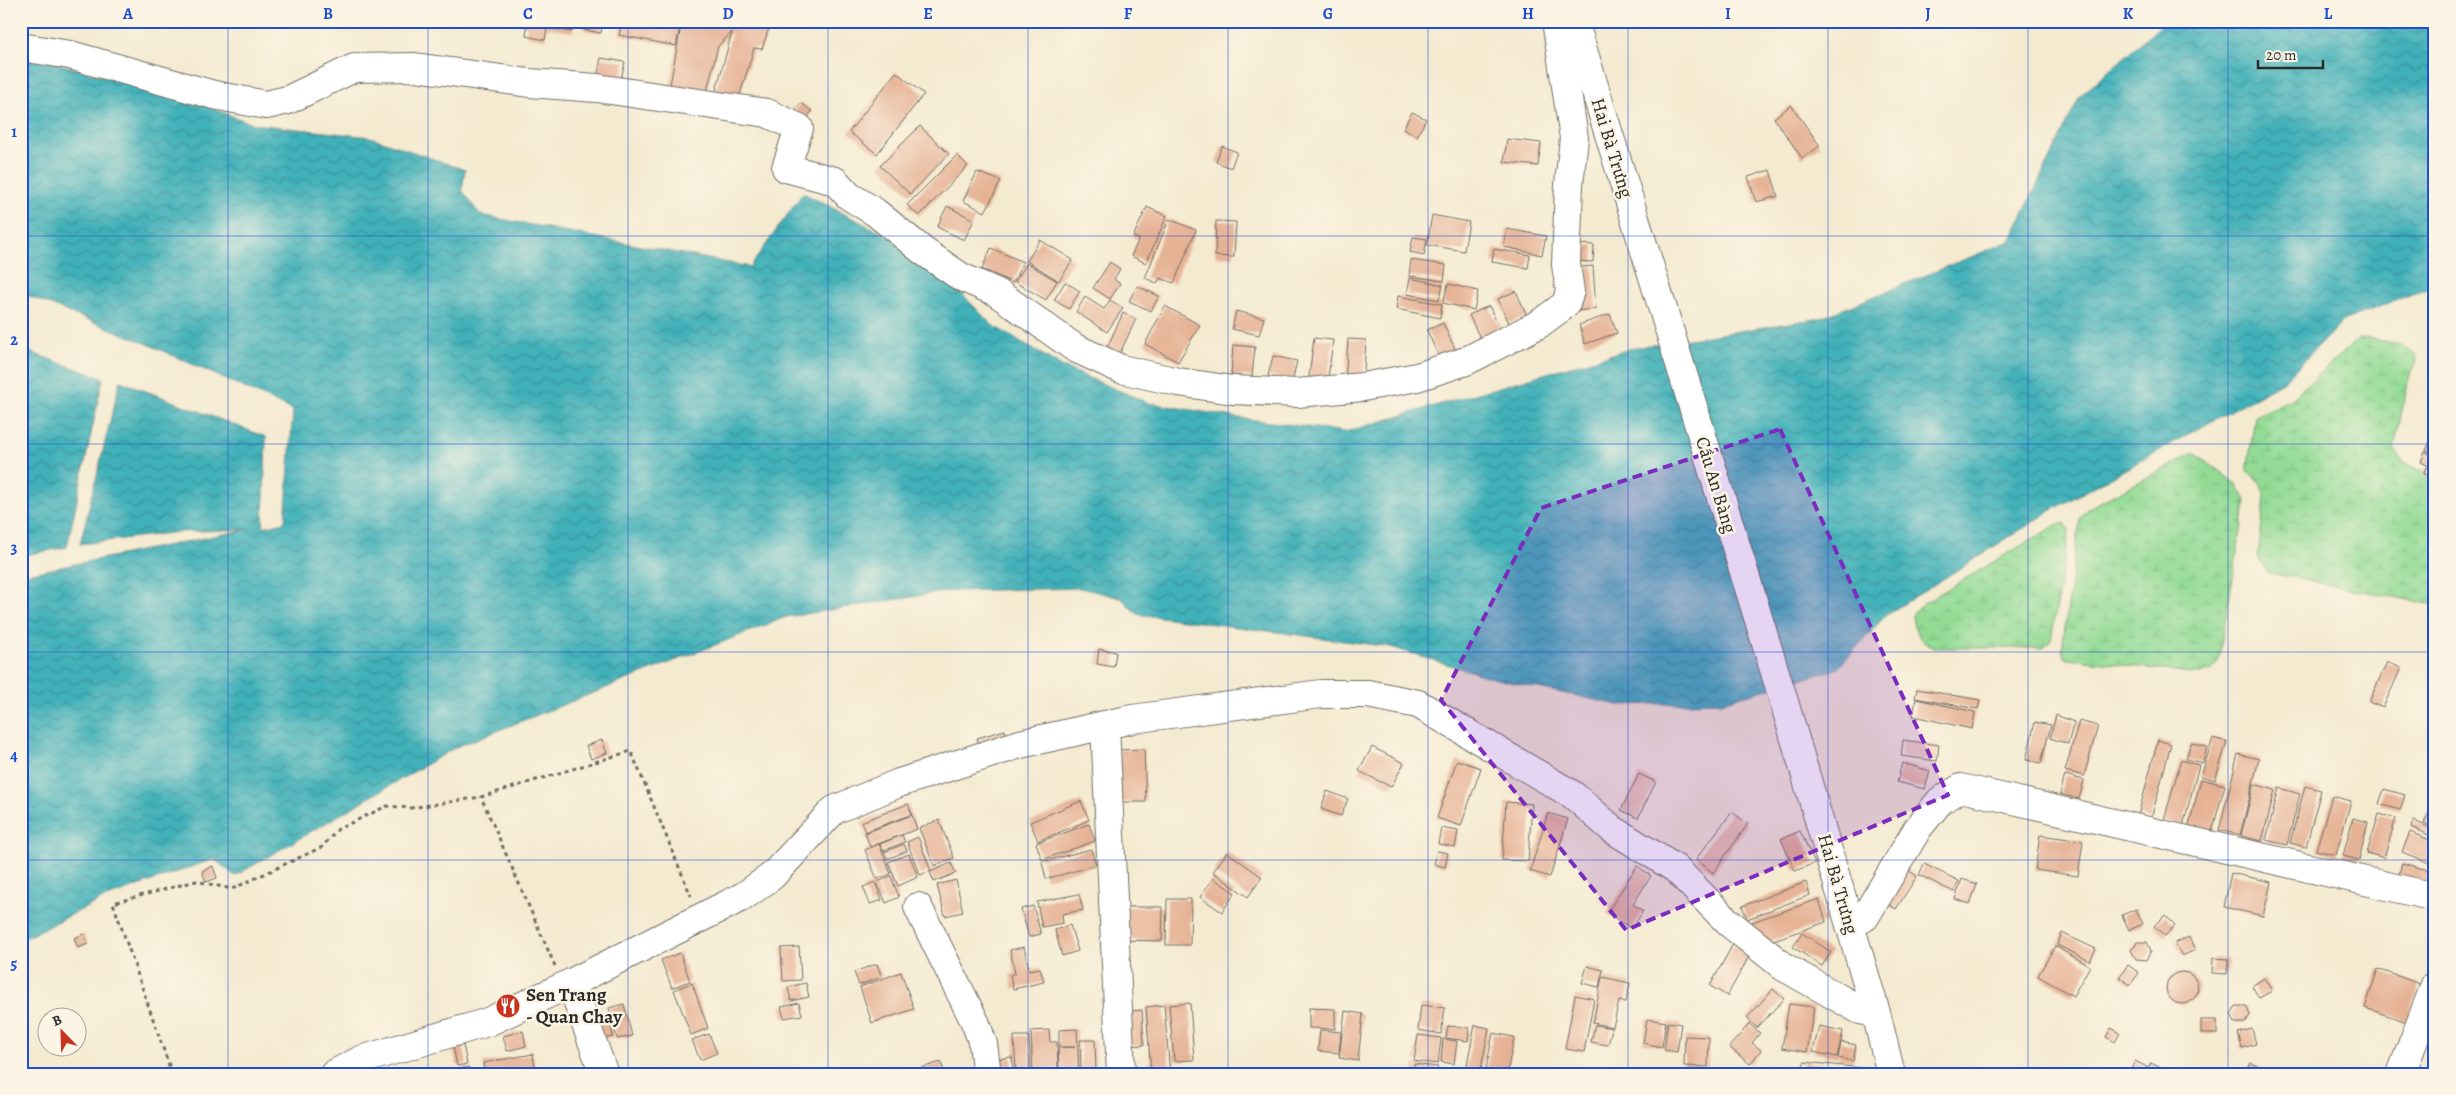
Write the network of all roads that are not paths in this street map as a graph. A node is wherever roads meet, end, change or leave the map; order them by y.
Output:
1 (1556, 21) edge
2 (1574, 21) edge
3 (21, 47) edge
4 (1650, 274) joint
5 (1782, 695) joint
6 (1105, 725) junction
7 (2435, 897) edge
8 (918, 907) dead end
9 (1850, 925) junction
10 (568, 985) junction
11 (2435, 985) edge
12 (1876, 1013) junction
13 (334, 1074) edge
14 (604, 1074) edge
15 (987, 1074) edge
16 (1121, 1074) edge
17 (1891, 1074) edge
18 (2401, 1074) edge

1 - 3 street
2 - 4 street, Hai Bà Trưng
4 - 5 street, Cầu An Bàng
5 - 9 street, Hai Bà Trưng
6 - 10 street
6 - 12 street
6 - 16 street
7 - 9 street
8 - 15 street
9 - 12 street, Hai Bà Trưng
10 - 13 street
10 - 14 street
11 - 18 street
12 - 17 street, Hai Bà Trưng

